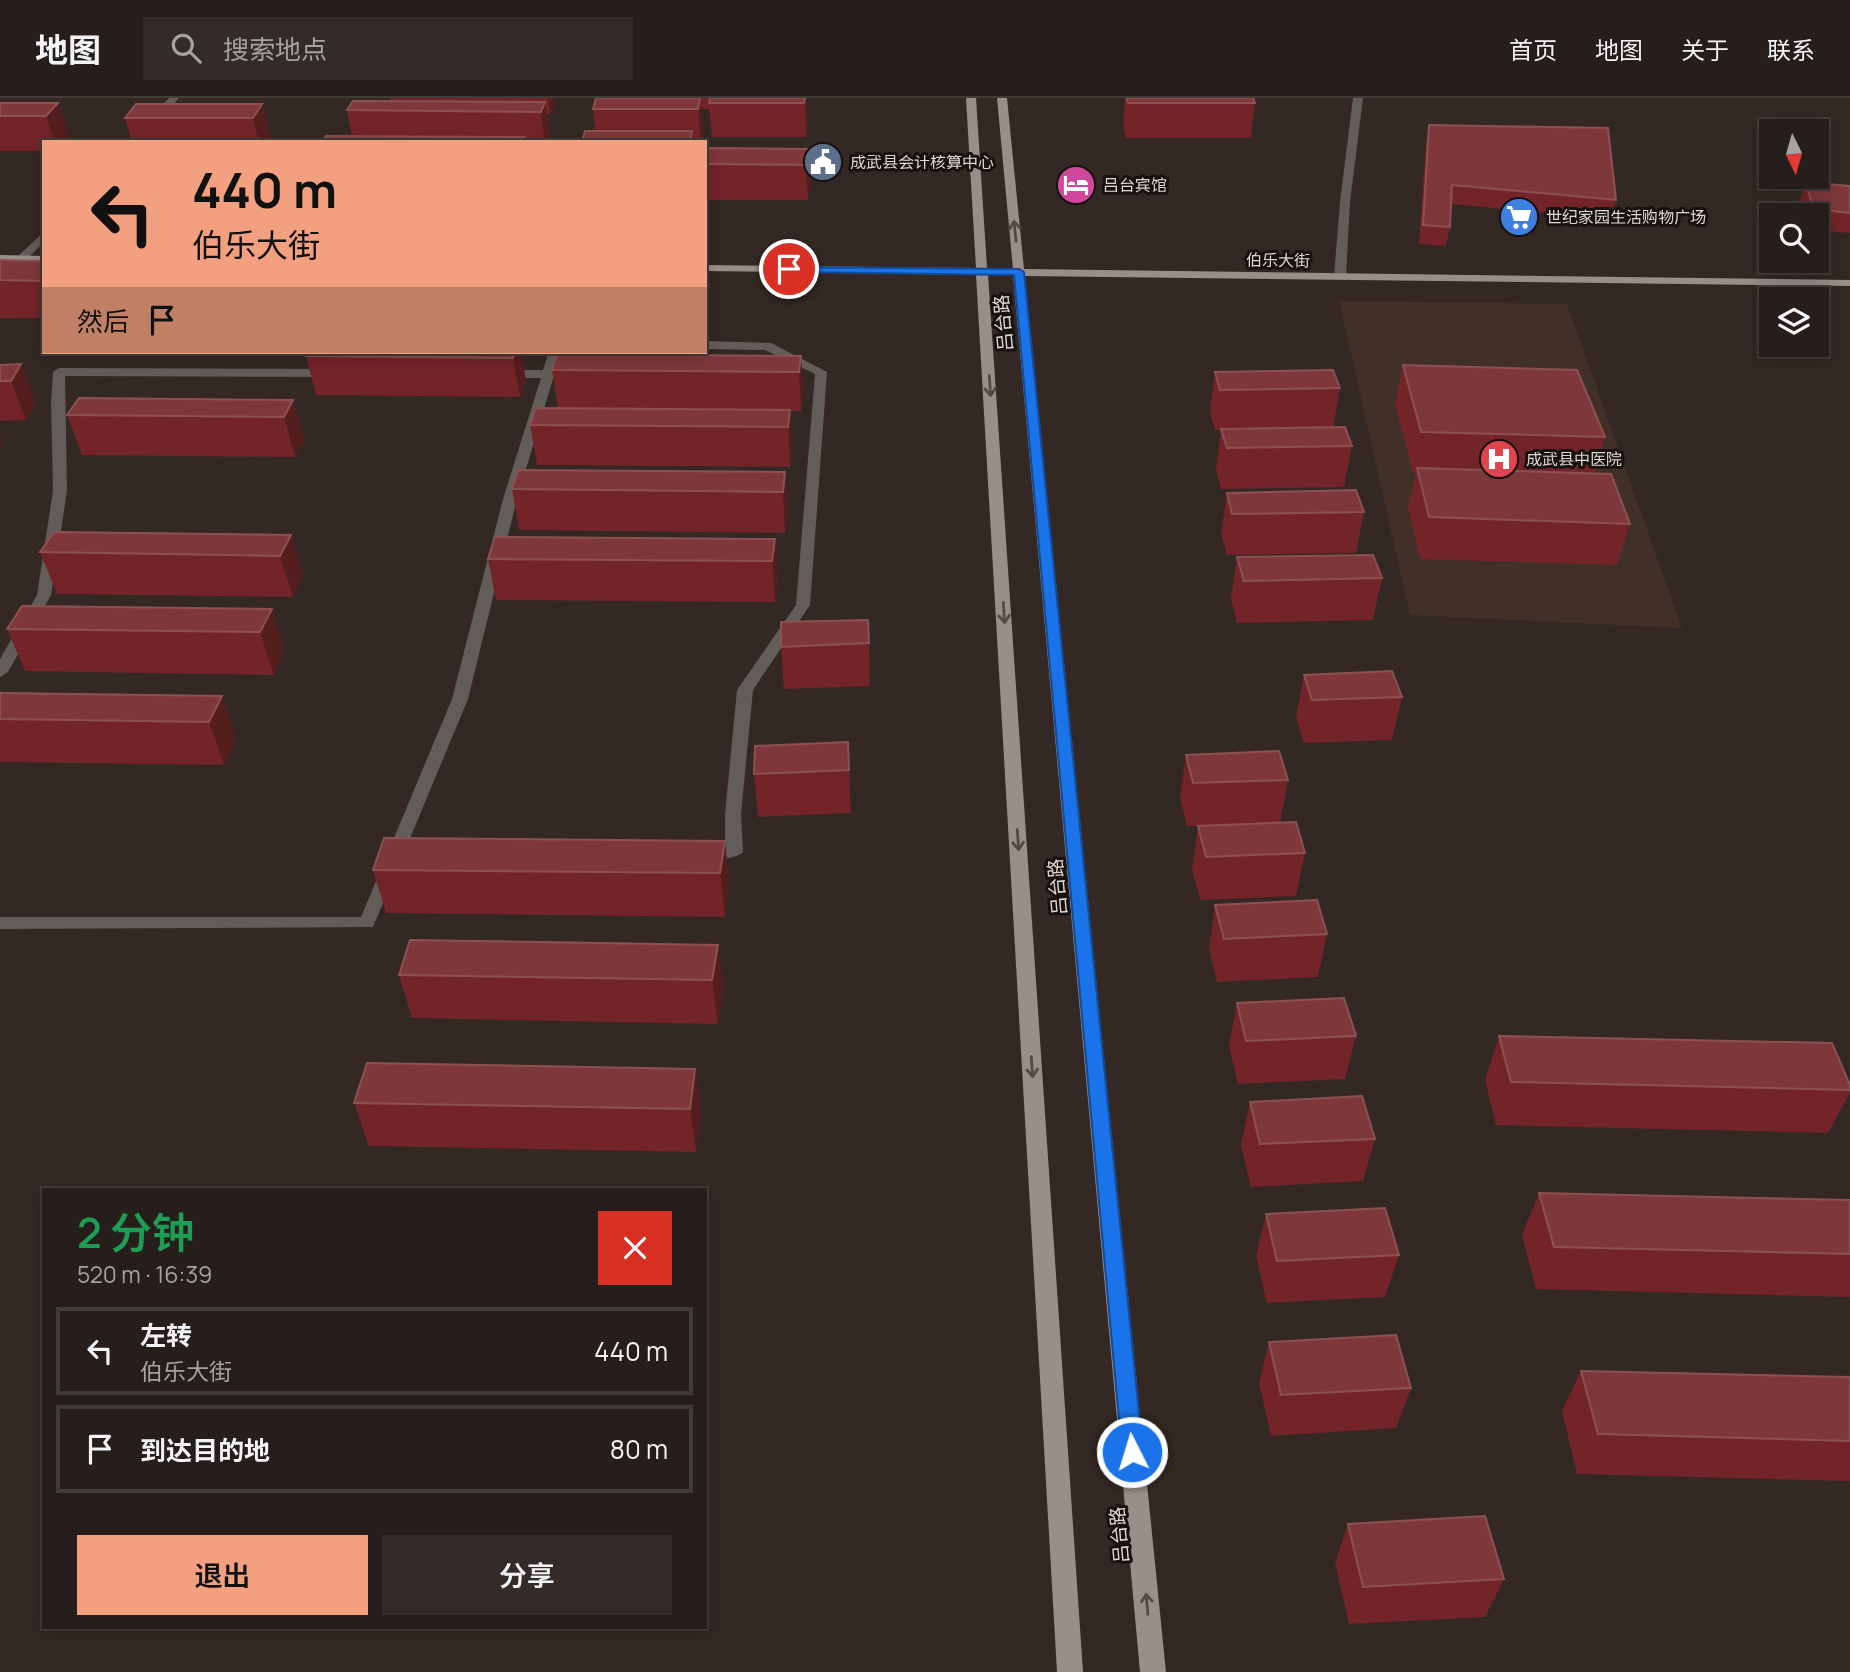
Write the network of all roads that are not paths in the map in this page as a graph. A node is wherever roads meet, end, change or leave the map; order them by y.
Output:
1 (174, 98) edge
2 (971, 98) edge
3 (1002, 98) edge
4 (1358, 98) edge
5 (135, 140) edge
6 (42, 237) edge
7 (0, 258) edge
8 (22, 258) junction
9 (42, 259) edge
10 (707, 268) edge
11 (983, 272) junction
12 (1019, 272) junction
13 (1340, 276) junction
14 (1850, 283) edge
15 (707, 345) edge
16 (554, 354) edge
17 (352, 373) edge
18 (492, 374) edge
19 (548, 374) junction
20 (0, 672) edge
21 (694, 852) edge
22 (0, 922) edge
23 (1070, 1672) edge
24 (1153, 1672) edge

1 - 5 street
2 - 11 main road, 吕台路
12 -> 3 main road, 吕台路
4 - 13 street
6 - 8 street
7 - 8 main road
8 - 9 main road
10 - 11 main road, 伯乐大街
11 - 12 main road, 伯乐大街
11 -> 23 main road, 吕台路
12 - 13 main road, 伯乐大街
24 -> 12 main road, 吕台路
13 - 14 main road, 伯乐大街
15 - 21 street
16 - 19 street
17 - 20 street
18 - 19 street
19 - 22 street

